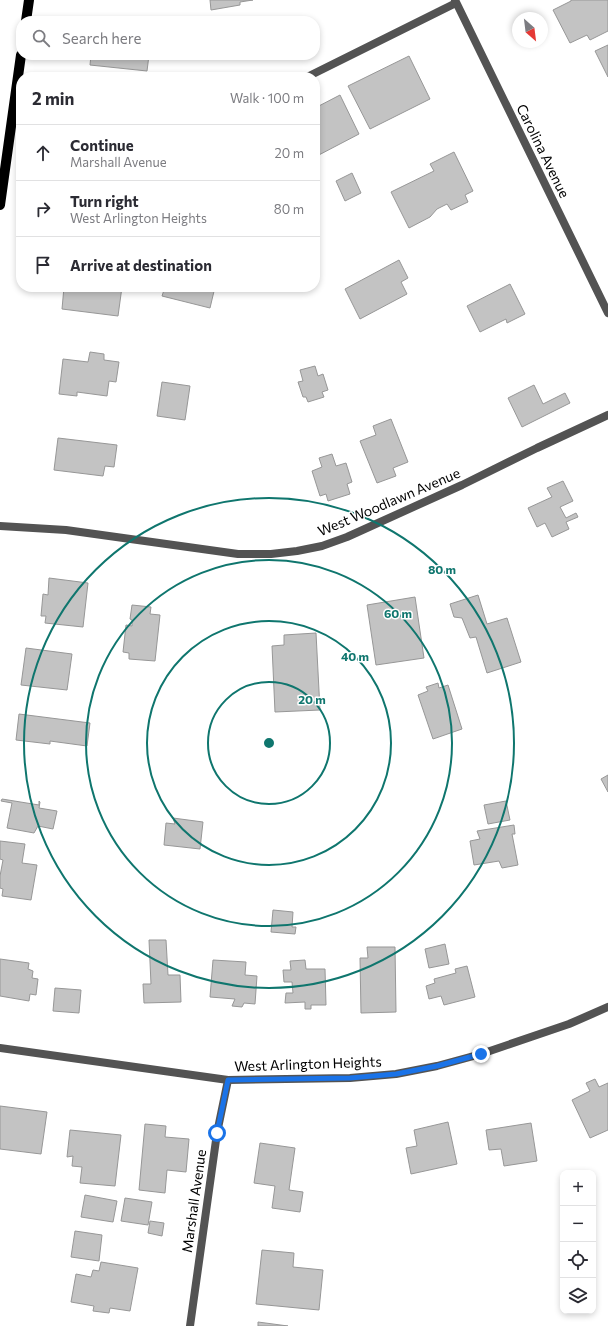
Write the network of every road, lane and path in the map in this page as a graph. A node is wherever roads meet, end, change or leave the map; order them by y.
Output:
1 (29, 0) edge
2 (455, 2) edge
3 (27, 16) edge
4 (20, 60) edge
5 (19, 72) edge
6 (317, 72) edge
7 (16, 91) edge
8 (0, 205) edge
9 (608, 313) edge
10 (608, 415) edge
11 (0, 526) edge
12 (608, 1007) edge
13 (0, 1048) edge
14 (228, 1080) junction
15 (190, 1326) edge

1 - 3 main road
2 - 6 street
2 - 9 street, Carolina Avenue
4 - 5 main road
7 - 8 main road
10 - 11 street, West Woodlawn Avenue
12 - 14 street, West Arlington Heights
13 - 14 street, West Arlington Heights
14 - 15 street, Marshall Avenue

